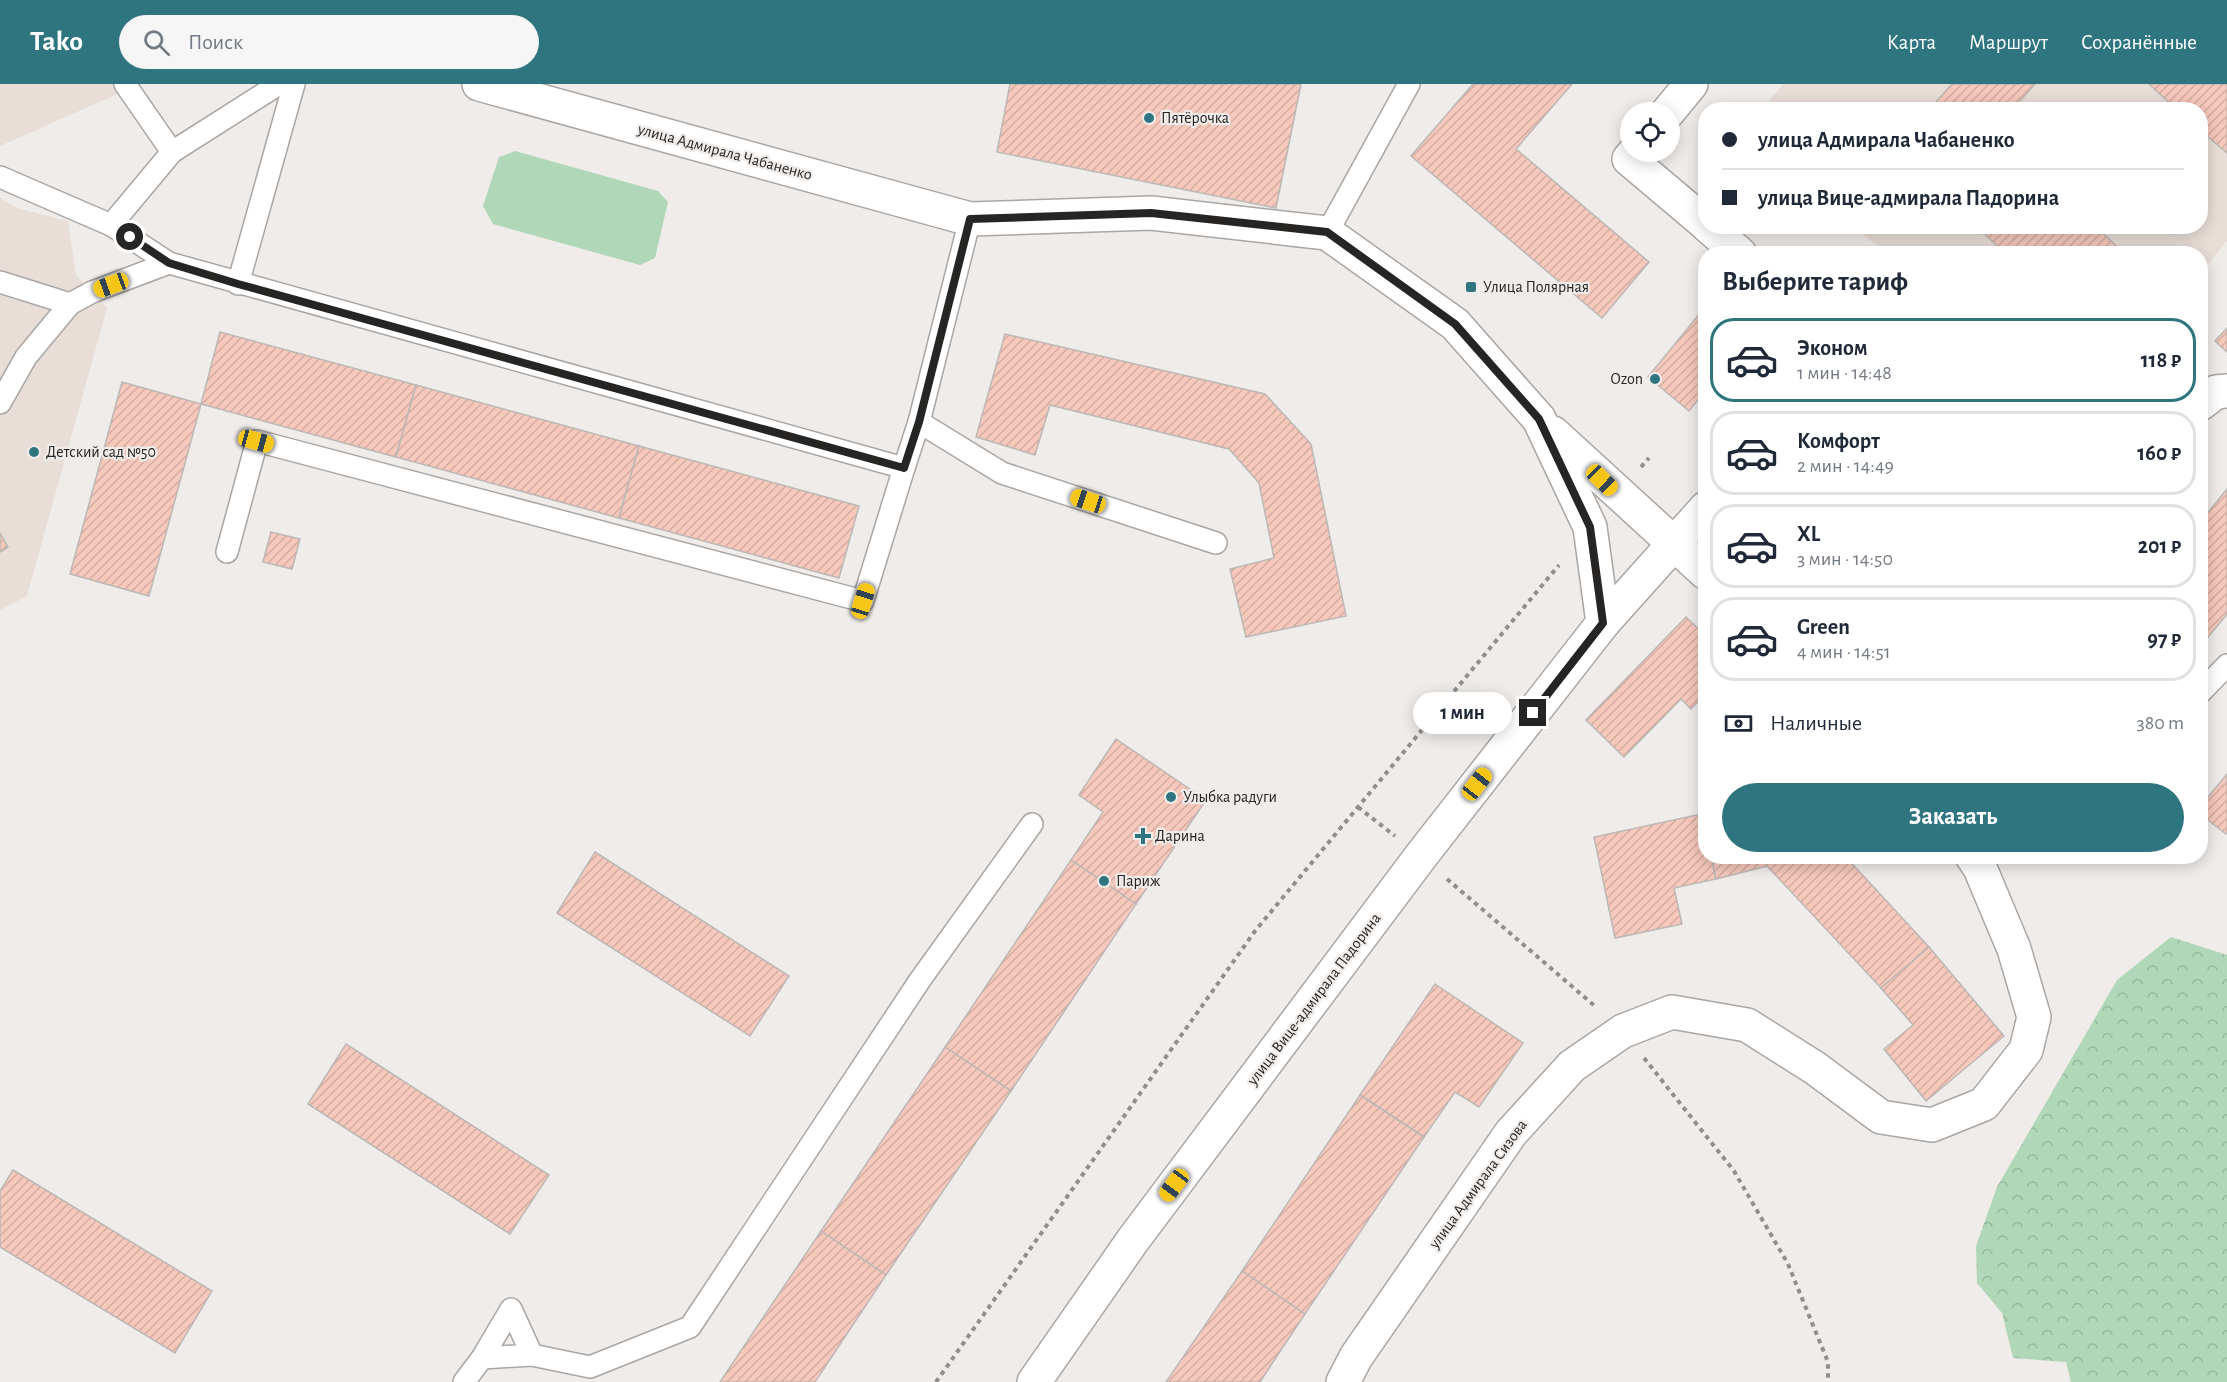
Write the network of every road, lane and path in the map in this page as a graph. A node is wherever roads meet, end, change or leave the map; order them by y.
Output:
1 (124, 84) edge
2 (279, 84) edge
3 (294, 84) edge
4 (479, 84) edge
5 (1409, 84) edge
6 (1691, 84) edge
7 (1676, 102) edge
8 (172, 152) junction
9 (1633, 162) edge
10 (0, 177) edge
11 (1698, 217) edge
12 (970, 219) junction
13 (111, 225) junction
14 (1327, 232) junction
15 (1717, 234) edge
16 (1731, 246) edge
17 (169, 263) junction
18 (0, 282) edge
19 (238, 284) junction
20 (70, 304) junction
21 (2227, 391) edge
22 (2208, 398) edge
23 (0, 403) edge
24 (1539, 419) junction
25 (919, 422) junction
26 (1649, 458) dead end
27 (904, 468) junction
28 (1618, 495) junction
29 (1698, 517) edge
30 (1590, 527) junction
31 (1216, 543) dead end
32 (1674, 544) junction
33 (227, 552) dead end
34 (1698, 566) edge
35 (1603, 623) junction
36 (2227, 665) edge
37 (2208, 685) edge
38 (1032, 824) dead end
39 (1977, 864) edge
40 (531, 1355) junction
41 (482, 1358) junction
42 (464, 1382) edge
43 (936, 1382) edge
44 (1034, 1382) edge
45 (1343, 1382) edge

1 - 8 lane
2 - 8 lane
3 - 19 lane
4 - 12 street, улица Адмирала Чабаненко
5 - 14 lane
6 - 7 street
8 - 13 lane
9 - 11 street
10 - 13 lane
12 - 14 street, улица Адмирала Чабаненко
12 - 25 lane
13 - 17 lane
14 - 24 street, улица Адмирала Чабаненко
15 - 16 street
17 - 19 lane
17 - 20 lane
18 - 20 lane
19 - 27 lane
20 - 23 lane
21 - 22 street
24 - 28 street, улица Адмирала Чабаненко
24 - 30 street, улица Адмирала Чабаненко
25 - 27 lane
25 - 31 lane
26 - 28 path
27 - 33 lane
28 - 32 street, улица Адмирала Чабаненко
29 - 32 street, улица Вице-адмирала Падорина
30 - 35 street, улица Адмирала Чабаненко
30 - 43 path
32 - 34 street
32 - 35 street, улица Вице-адмирала Падорина
35 - 44 street, улица Вице-адмирала Падорина
36 - 37 lane
38 - 40 lane
39 - 45 street, улица Адмирала Сизова
40 - 41 lane
40 - 41 lane
41 - 42 lane

